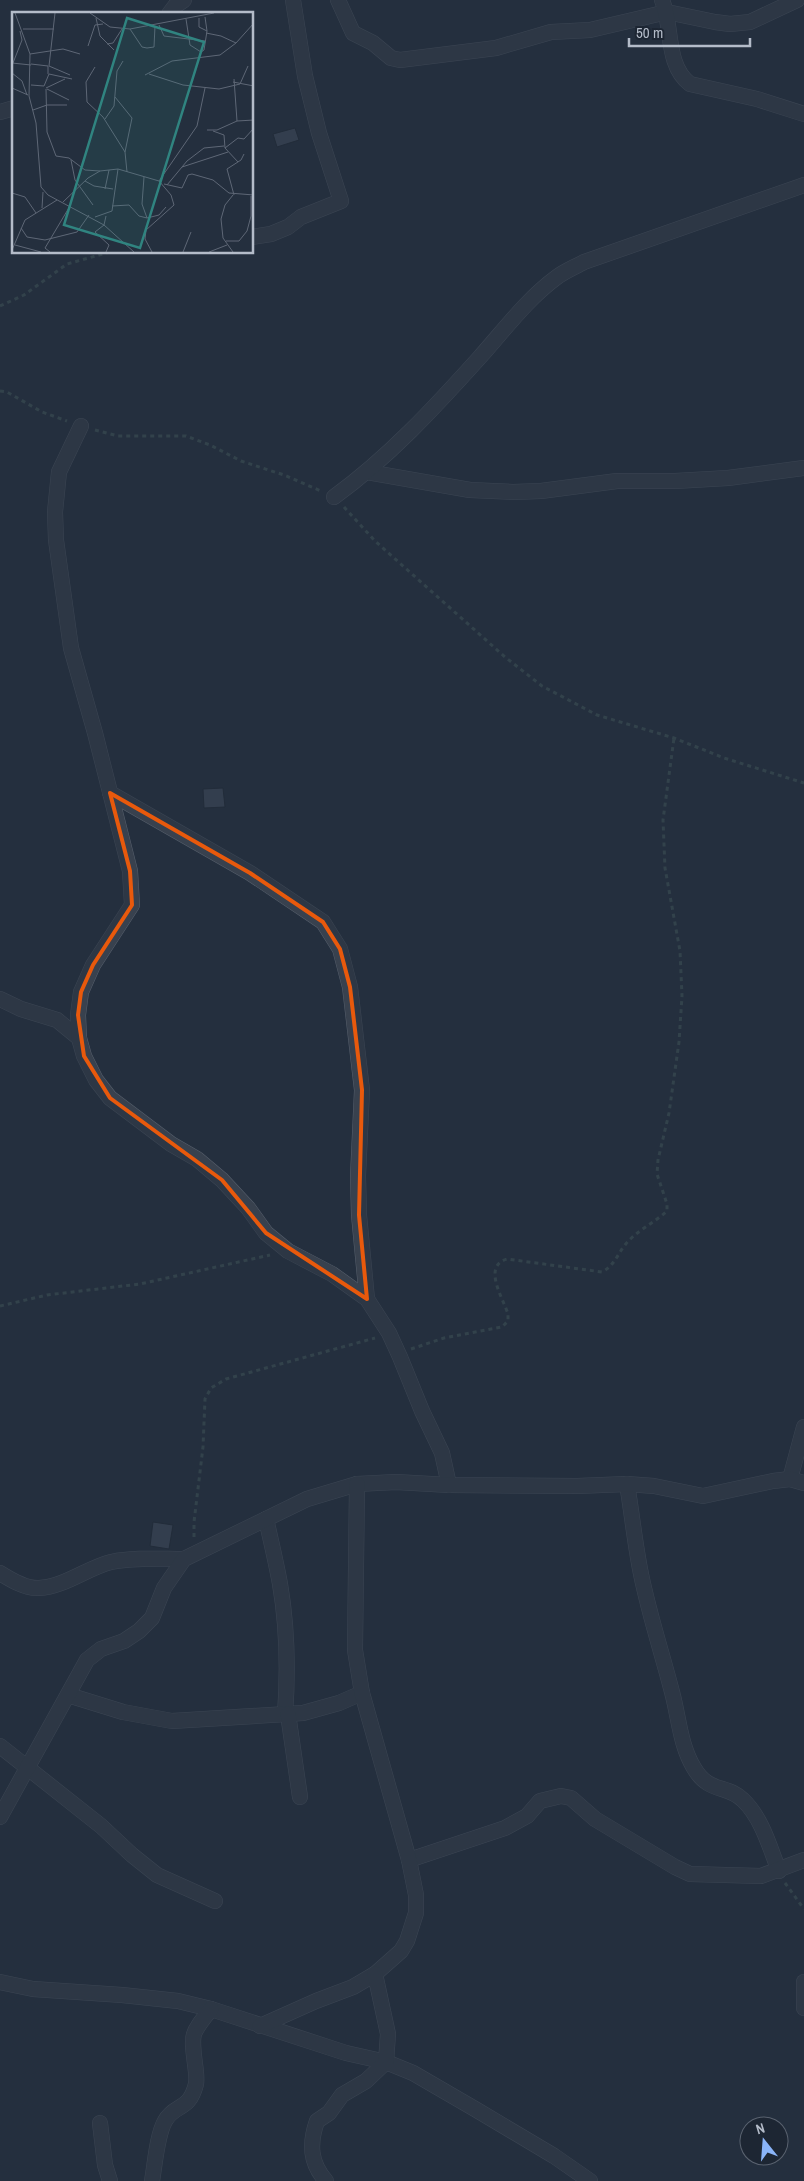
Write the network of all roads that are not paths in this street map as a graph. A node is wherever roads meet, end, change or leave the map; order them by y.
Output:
1 (184, 0) edge
2 (293, 0) edge
3 (338, 0) edge
4 (797, 0) edge
5 (665, 6) edge
6 (170, 12) edge
7 (804, 114) edge
8 (804, 185) edge
9 (254, 237) edge
10 (81, 426) road end
11 (804, 468) edge
12 (367, 472) junction
13 (334, 497) road end
14 (110, 793) junction
15 (0, 999) edge
16 (79, 1038) junction
17 (367, 1299) junction
18 (804, 1427) edge
19 (797, 1481) edge
20 (357, 1484) junction
21 (627, 1484) junction
22 (449, 1485) junction
23 (266, 1519) junction
24 (184, 1559) junction
25 (0, 1573) edge
26 (362, 1693) junction
27 (68, 1695) junction
28 (287, 1715) junction
29 (0, 1746) edge
30 (27, 1768) junction
31 (300, 1797) dead end
32 (0, 1817) edge
33 (409, 1860) junction
34 (804, 1860) edge
35 (779, 1871) junction
36 (215, 1901) dead end
37 (375, 1974) junction
38 (804, 1982) edge
39 (0, 1983) edge
40 (804, 2008) edge
41 (211, 2009) junction
42 (260, 2026) junction
43 (386, 2062) junction
44 (100, 2123) dead end
45 (110, 2181) edge
46 (152, 2181) edge
47 (326, 2181) edge
48 (590, 2181) edge

1 - 6 street
2 - 9 street
3 - 5 street
4 - 5 street
5 - 7 street
8 - 12 street
10 - 14 street
11 - 12 street
12 - 13 street
14 - 16 street
14 - 17 street
15 - 16 street
16 - 17 street
17 - 22 street
18 - 19 street
19 - 21 street
20 - 22 street
20 - 23 street
20 - 26 street
21 - 22 street
21 - 35 street
23 - 24 street
23 - 28 street
24 - 25 street
24 - 27 street
26 - 28 street
26 - 33 street
27 - 28 street
27 - 30 street
28 - 31 street
29 - 30 street
30 - 32 street
30 - 36 street
33 - 35 street
33 - 37 street
34 - 35 street
37 - 42 street
37 - 43 street
38 - 40 street
39 - 41 street
41 - 42 street
41 - 46 street
42 - 43 street
43 - 47 street
43 - 48 street
44 - 45 street

